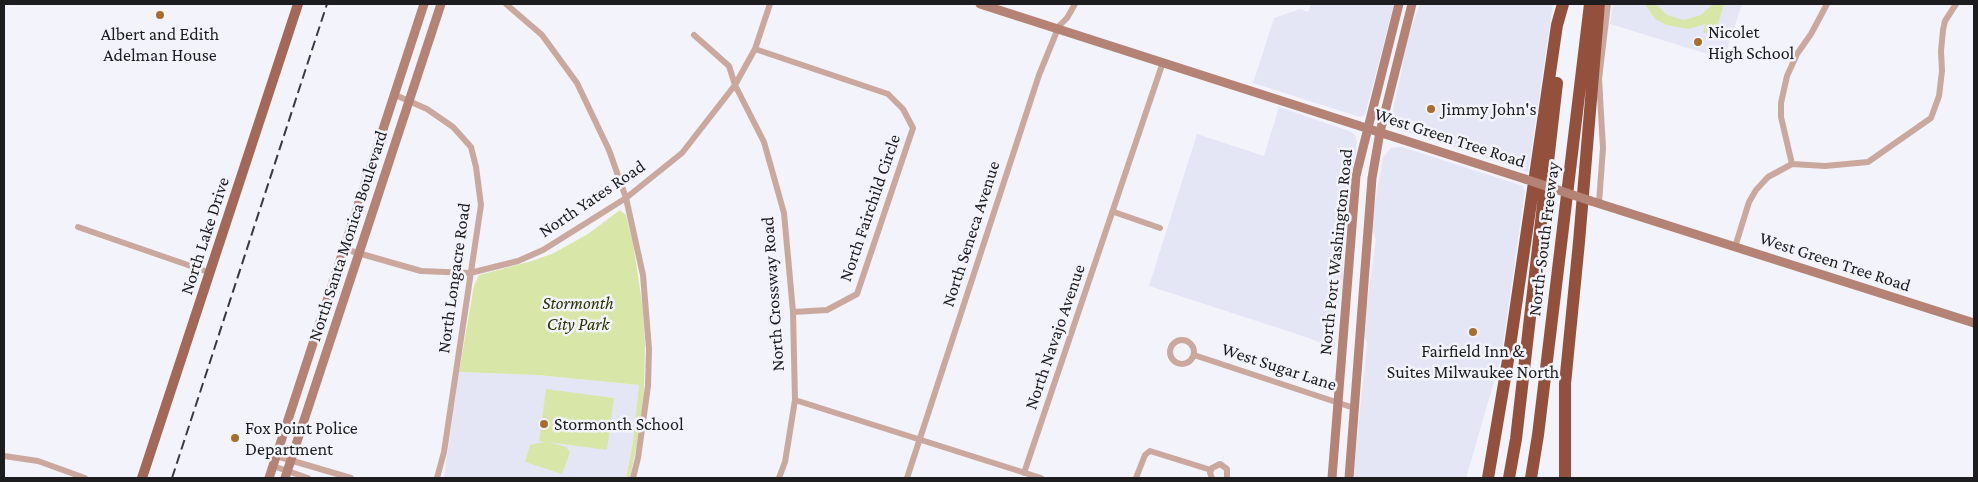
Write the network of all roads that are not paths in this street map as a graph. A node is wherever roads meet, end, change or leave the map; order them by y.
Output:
1 (298, 4) edge
2 (424, 4) edge
3 (441, 4) edge
4 (506, 4) edge
5 (770, 4) edge
6 (980, 4) edge
7 (1075, 4) edge
8 (1399, 4) edge
9 (1412, 4) edge
10 (1565, 4) edge
11 (1590, 4) edge
12 (1599, 4) edge
13 (1608, 4) edge
14 (1827, 4) edge
15 (1956, 4) edge
16 (1058, 28) junction
17 (694, 35) dead end
18 (755, 49) junction
19 (1163, 62) junction
20 (735, 85) junction
21 (393, 94) junction
22 (410, 100) junction
23 (1367, 128) junction
24 (1380, 132) junction
25 (1792, 164) junction
26 (1356, 176) junction
27 (1372, 178) junction
28 (364, 186) junction
29 (379, 191) junction
30 (626, 198) junction
31 (1595, 202) junction
32 (1114, 212) junction
33 (78, 227) dead end
34 (1160, 228) dead end
35 (1735, 247) junction
36 (344, 249) junction
37 (359, 254) junction
38 (211, 273) junction
39 (470, 273) junction
40 (794, 312) junction
41 (1974, 323) edge
42 (1342, 346) junction
43 (1359, 349) junction
44 (1194, 355) dead end
45 (296, 394) junction
46 (795, 400) junction
47 (310, 401) junction
48 (1338, 402) junction
49 (1354, 408) junction
50 (287, 424) junction
51 (301, 428) junction
52 (920, 440) junction
53 (4, 456) edge
54 (276, 456) junction
55 (291, 460) junction
56 (273, 466) junction
57 (1211, 470) junction
58 (1024, 473) junction
59 (286, 475) edge
60 (85, 478) edge
61 (142, 478) edge
62 (269, 478) edge
63 (308, 478) edge
64 (351, 478) edge
65 (437, 478) edge
66 (633, 478) edge
67 (780, 478) edge
68 (907, 478) edge
69 (1041, 478) edge
70 (1136, 478) edge
71 (1212, 478) edge
72 (1226, 478) edge
73 (1332, 478) edge
74 (1349, 478) edge
75 (1488, 478) edge
76 (1510, 478) edge
77 (1531, 478) edge
78 (1565, 478) edge

1 - 38 main road, North Lake Drive
2 - 21 street, North Santa Monica Boulevard
3 - 22 street, North Santa Monica Boulevard
4 - 30 street
5 - 18 street, North Yates Road
6 - 16 street, West Green Tree Road
7 - 16 street, North Seneca Avenue
8 - 23 street, North Port Washington Road
9 - 24 street, North Port Washington Road
10 - 75 highway
10 - 76 highway, North-South Freeway
11 - 77 highway, North-South Freeway
12 - 78 highway
13 - 31 street
14 - 25 street
15 - 25 street
16 - 19 street, West Green Tree Road
16 - 52 street, North Seneca Avenue
17 - 20 street, North Crossway Road
18 - 20 street, North Yates Road
18 - 40 street, North Fairchild Circle
19 - 23 street, West Green Tree Road
19 - 32 street, North Navajo Avenue
20 - 30 street, North Yates Road
20 - 40 street, North Crossway Road
21 - 22 street, North Longacre Road
21 - 28 street, North Santa Monica Boulevard
22 - 29 street, North Santa Monica Boulevard
22 - 39 street, North Longacre Road
23 - 24 street, West Green Tree Road
23 - 26 street, North Port Washington Road
24 - 27 street, North Port Washington Road
24 - 31 street, West Green Tree Road, bridge
25 - 35 street
26 - 27 street
26 - 42 street, North Port Washington Road
27 - 43 street, North Port Washington Road
28 - 29 street
28 - 36 street, North Santa Monica Boulevard
29 - 37 street, North Santa Monica Boulevard
30 - 39 street, North Yates Road
30 - 66 street
31 - 35 street, West Green Tree Road
32 - 34 street
32 - 58 street, North Navajo Avenue
33 - 38 street
35 - 41 street, West Green Tree Road
36 - 37 street, North Yates Road
36 - 45 street, North Santa Monica Boulevard
37 - 39 street, North Yates Road
37 - 47 street, North Santa Monica Boulevard
38 - 61 main road, North Lake Drive
39 - 65 street, North Longacre Road
40 - 46 street, North Crossway Road
42 - 43 street
42 - 48 street, North Port Washington Road
43 - 49 street, North Port Washington Road
44 - 48 street, West Sugar Lane
45 - 47 street
45 - 50 street, North Santa Monica Boulevard
46 - 52 street
46 - 67 street, North Crossway Road
47 - 51 street, North Santa Monica Boulevard
48 - 49 street, West Sugar Lane
48 - 73 street, North Port Washington Road
49 - 74 street, North Port Washington Road
50 - 51 street
50 - 54 street, North Santa Monica Boulevard
51 - 55 street, North Santa Monica Boulevard
52 - 58 street
52 - 68 street, North Seneca Avenue
53 - 60 street
54 - 55 street
54 - 56 street, North Santa Monica Boulevard
55 - 59 street, North Santa Monica Boulevard
55 - 64 street
56 - 59 street
56 - 62 street, North Santa Monica Boulevard
57 - 70 street
57 - 71 street
57 - 72 street
58 - 69 street
59 - 63 street

